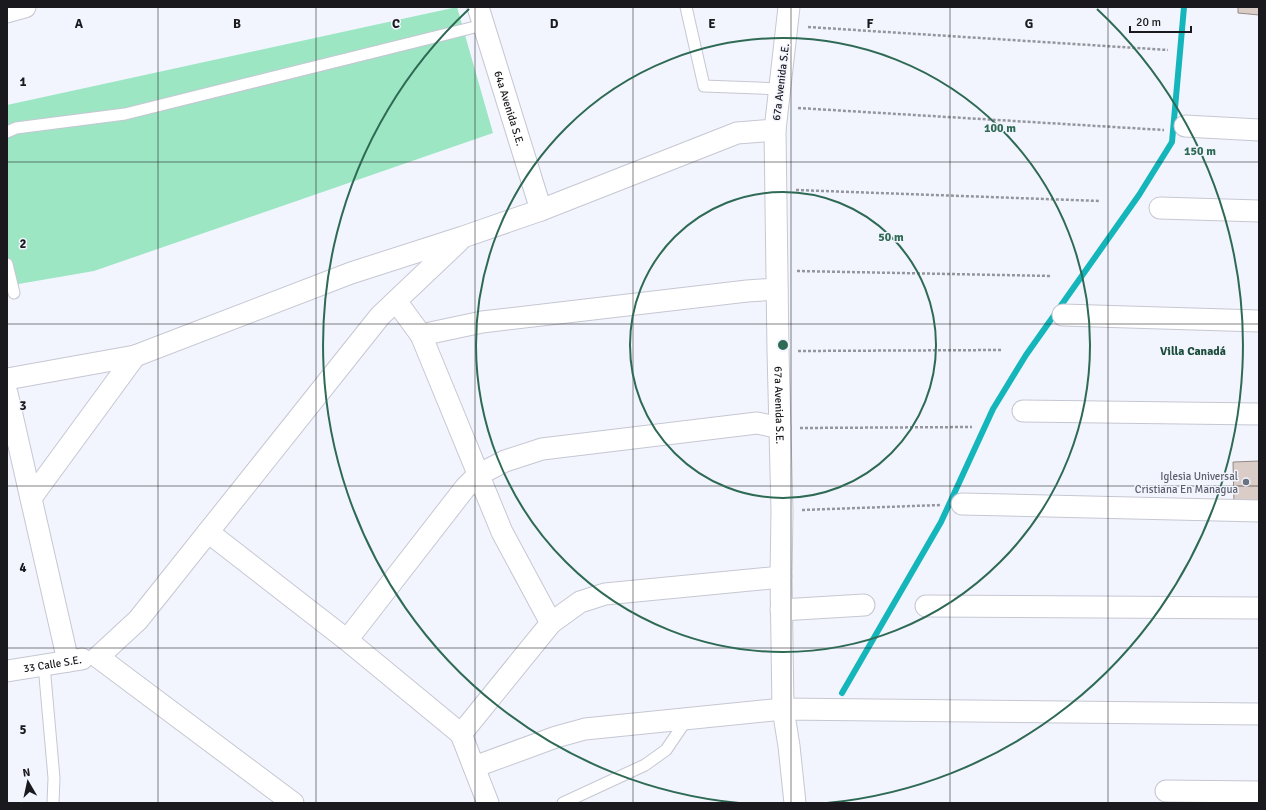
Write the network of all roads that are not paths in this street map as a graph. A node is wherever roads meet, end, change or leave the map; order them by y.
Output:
1 (25, 7) edge
2 (686, 7) edge
3 (7, 12) edge
4 (480, 16) edge
5 (788, 16) edge
6 (779, 98) junction
7 (1185, 126) dead end
8 (775, 130) junction
9 (1259, 130) edge
10 (7, 132) edge
11 (1160, 208) dead end
12 (541, 210) junction
13 (1259, 211) edge
14 (463, 237) junction
15 (7, 264) edge
16 (777, 280) junction
17 (14, 293) dead end
18 (396, 301) junction
19 (1063, 315) dead end
20 (1259, 321) edge
21 (421, 335) junction
22 (135, 356) junction
23 (7, 379) edge
24 (7, 393) edge
25 (1023, 411) dead end
26 (1259, 414) edge
27 (780, 428) junction
28 (478, 475) junction
29 (31, 498) junction
30 (962, 504) dead end
31 (1259, 512) edge
32 (208, 532) junction
33 (781, 577) junction
34 (864, 605) dead end
35 (926, 606) dead end
36 (1259, 608) edge
37 (782, 610) junction
38 (551, 623) junction
39 (347, 640) junction
40 (98, 656) junction
41 (68, 661) junction
42 (44, 665) junction
43 (7, 671) edge
44 (783, 709) junction
45 (1259, 714) edge
46 (687, 719) junction
47 (461, 734) junction
48 (474, 767) junction
49 (1166, 791) dead end
50 (1259, 792) edge
51 (53, 803) edge
52 (293, 803) edge
53 (488, 803) edge
54 (563, 803) edge
55 (795, 803) edge

1 - 3 street
2 - 6 lane
4 - 10 lane
4 - 12 street, 64a Avenida S.E.
5 - 6 street, 67a Avenida S.E.
6 - 8 street, 67a Avenida S.E.
7 - 9 street
8 - 12 street
8 - 16 street, 67a Avenida S.E.
11 - 13 street
12 - 14 street
14 - 18 street
14 - 22 street
15 - 17 lane
16 - 21 street
16 - 27 street, 67a Avenida S.E.
18 - 21 street
18 - 32 street
19 - 20 street
21 - 28 street
22 - 23 street
22 - 29 street
24 - 29 street
25 - 26 street
27 - 28 street
27 - 33 street, 67a Avenida S.E.
28 - 38 street
28 - 39 street
29 - 41 street
30 - 31 street
32 - 39 street
32 - 40 street
33 - 37 street, 67a Avenida S.E.
33 - 38 street
34 - 37 street
35 - 36 street
37 - 44 street, 67a Avenida S.E.
38 - 47 street
39 - 47 street
40 - 41 street, 33 Calle S.E.
40 - 52 street
41 - 42 street, 33 Calle S.E.
42 - 43 street, 33 Calle S.E.
42 - 51 lane
44 - 45 street
44 - 46 street
44 - 55 street, 67a Avenida S.E.
46 - 48 street
46 - 54 lane
47 - 48 street
48 - 53 street
49 - 50 street

